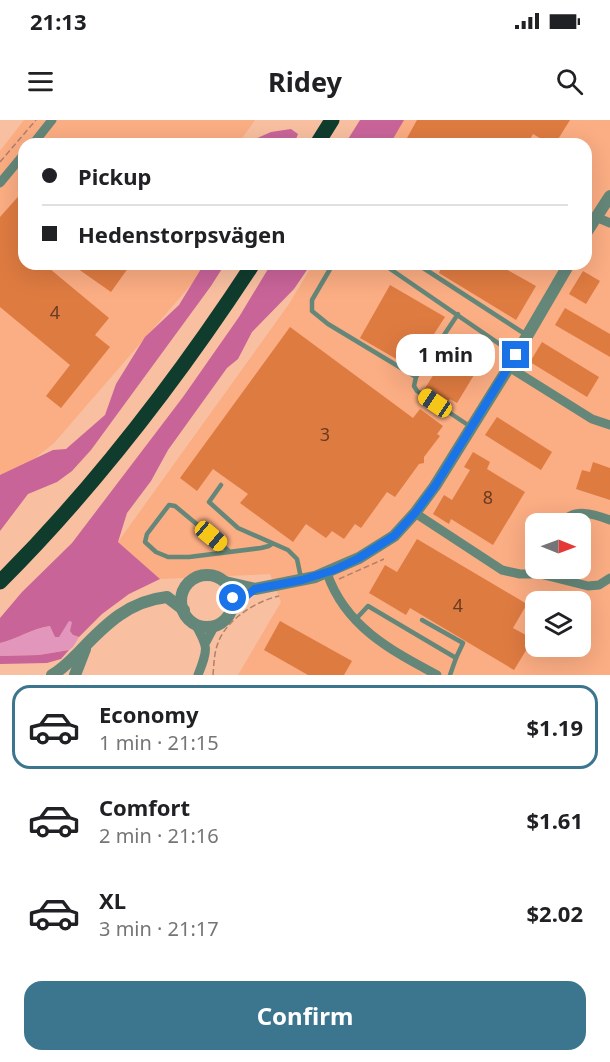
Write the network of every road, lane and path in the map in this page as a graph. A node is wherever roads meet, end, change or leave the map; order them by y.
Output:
1 (36, 120) edge
2 (52, 120) edge
3 (332, 120) edge
4 (340, 120) edge
5 (21, 138) edge
6 (38, 138) edge
7 (321, 138) edge
8 (330, 138) edge
9 (18, 141) edge
10 (18, 161) edge
11 (0, 162) edge
12 (0, 183) edge
13 (610, 196) edge
14 (596, 217) junction
15 (592, 223) edge
16 (610, 223) edge
17 (239, 270) edge
18 (249, 270) edge
19 (330, 270) edge
20 (392, 270) edge
21 (426, 270) edge
22 (566, 270) edge
23 (458, 315) junction
24 (528, 335) junction
25 (516, 355) junction
26 (509, 367) junction
27 (416, 377) junction
28 (610, 425) edge
29 (471, 427) junction
30 (221, 485) dead end
31 (415, 513) junction
32 (591, 514) edge
33 (610, 520) edge
34 (272, 544) junction
35 (229, 551) junction
36 (384, 559) dead end
37 (0, 569) edge
38 (525, 573) edge
39 (328, 578) junction
40 (610, 578) edge
41 (566, 579) edge
42 (302, 580) junction
43 (0, 582) edge
44 (225, 582) junction
45 (189, 583) junction
46 (255, 589) junction
47 (280, 595) dead end
48 (167, 597) junction
49 (232, 607) junction
50 (184, 610) junction
51 (422, 620) dead end
52 (354, 621) junction
53 (194, 622) junction
54 (215, 625) junction
55 (206, 642) junction
56 (88, 643) junction
57 (456, 658) junction
58 (52, 675) edge
59 (75, 675) edge
60 (198, 675) edge
61 (213, 675) edge
62 (437, 675) edge
63 (450, 675) edge

1 - 5 path
2 - 6 street
3 - 7 highway
4 - 8 highway
9 - 11 path
10 - 12 street
13 - 14 street
14 - 15 street
14 - 16 street
17 - 37 highway
18 - 43 highway
19 - 27 lane
20 - 23 lane
21 - 24 lane
22 - 24 street
23 - 25 lane
23 - 27 lane
24 - 25 street
25 - 26 street
26 - 28 street
26 - 29 street
27 - 29 lane
29 - 31 street
30 - 34 lane
31 - 38 street
31 - 39 street
32 - 33 street
34 - 35 lane
34 - 42 lane
35 - 35 lane
36 - 39 path
39 - 42 street
39 - 52 street
40 - 41 street
42 - 46 street
44 - 45 street
44 - 46 street
44 - 49 street
45 - 48 street
45 - 50 street
46 - 49 street
47 - 61 path
48 - 50 street
48 - 56 street
49 - 54 street
50 - 53 street
51 - 57 lane
52 - 57 lane
52 - 62 street
53 - 54 street
53 - 55 street
54 - 55 street
55 - 60 street
56 - 58 street
56 - 59 street
57 - 63 lane

